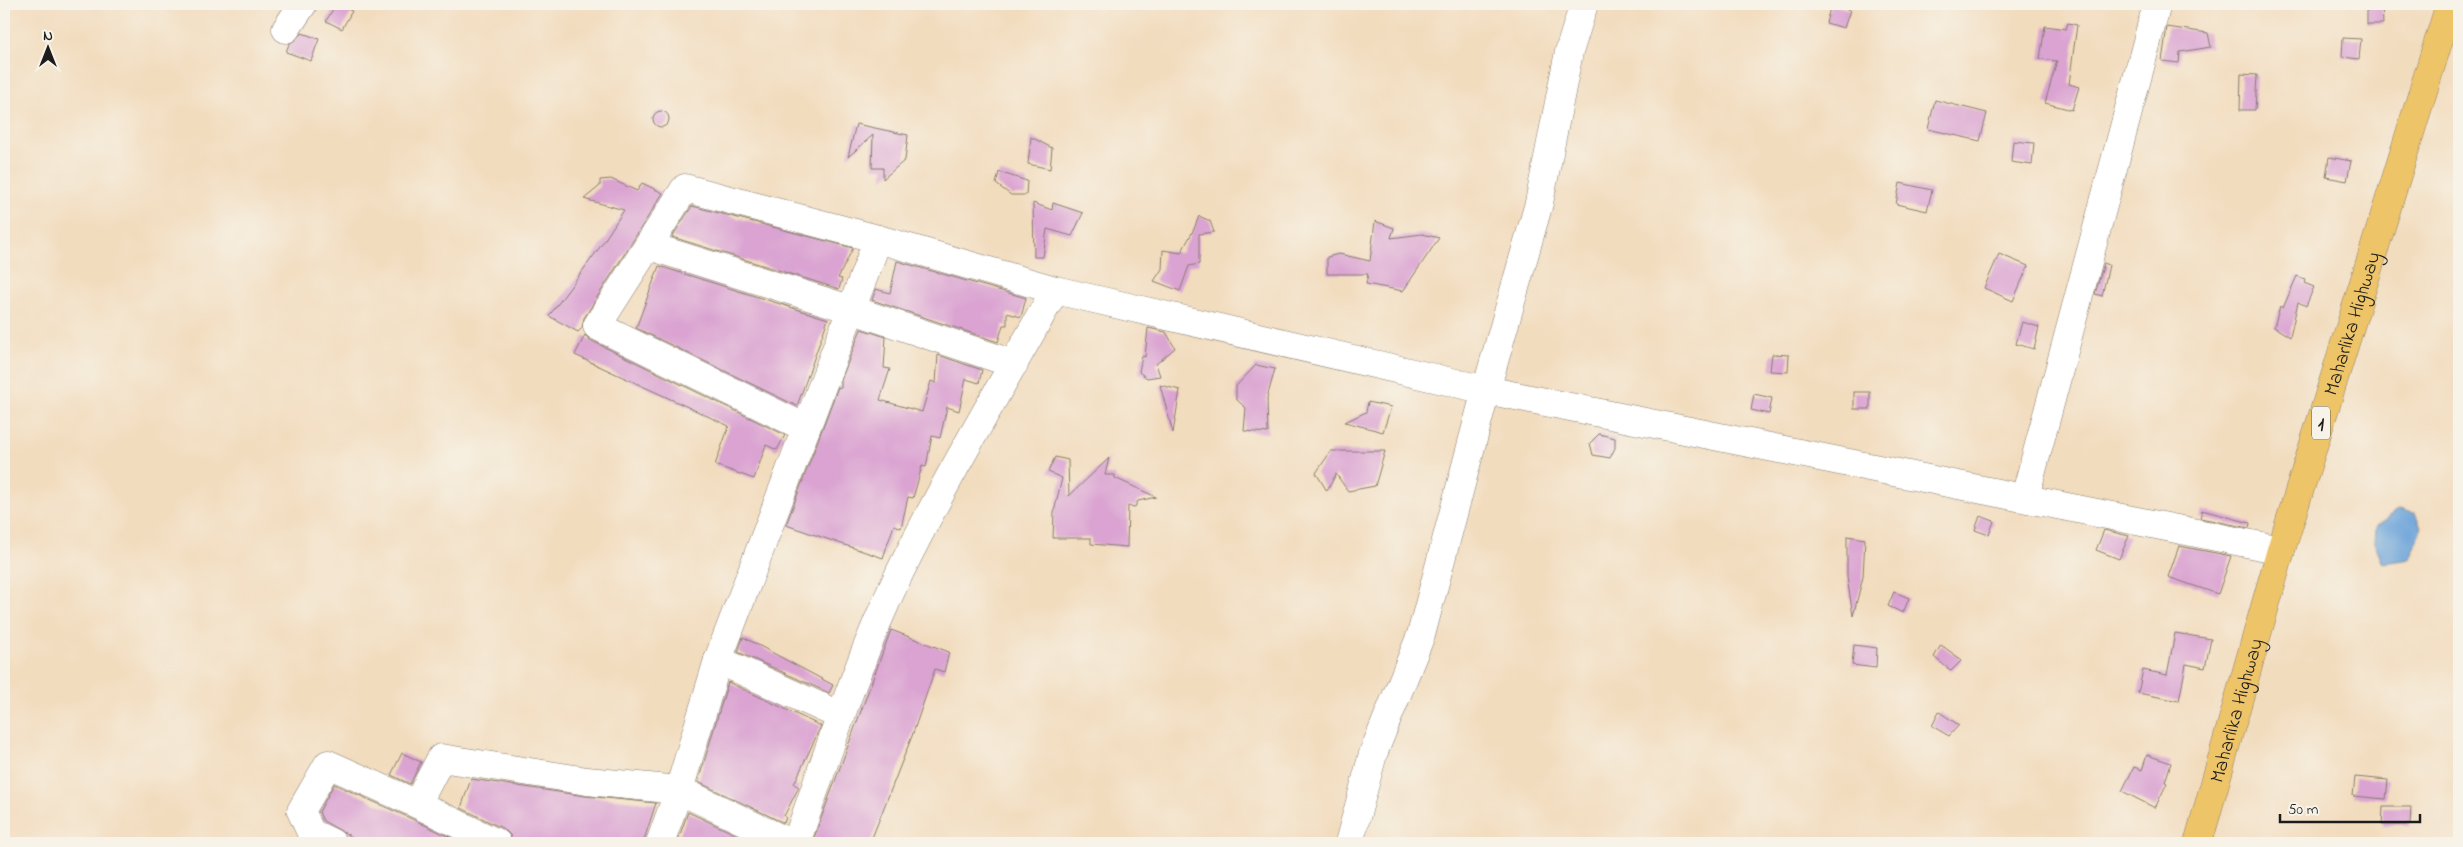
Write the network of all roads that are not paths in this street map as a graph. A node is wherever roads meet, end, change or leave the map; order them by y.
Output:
1 (303, 4) edge
2 (1584, 4) edge
3 (2157, 4) edge
4 (2450, 4) edge
5 (286, 29) dead end
6 (878, 238) junction
7 (649, 246) junction
8 (1054, 290) junction
9 (853, 310) junction
10 (1014, 364) junction
11 (1486, 390) junction
12 (806, 428) junction
13 (2025, 497) junction
14 (2281, 550) junction
15 (718, 660) junction
16 (841, 716) junction
17 (679, 790) junction
18 (417, 804) junction
19 (332, 843) edge
20 (497, 843) edge
21 (660, 843) edge
22 (790, 843) edge
23 (796, 843) edge
24 (1349, 843) edge
25 (2198, 843) edge

1 - 5 street
2 - 11 street
3 - 13 street
4 - 14 highway, Maharlika Highway / 1
6 - 7 street
6 - 8 street
6 - 9 street
7 - 9 street
7 - 12 street
8 - 10 street
8 - 11 street
9 - 10 street
9 - 12 street
10 - 16 street
11 - 13 street
11 - 24 street
12 - 15 street
13 - 14 street
14 - 25 highway, Maharlika Highway / 1
15 - 16 street
15 - 17 street
16 - 23 street
17 - 18 street
17 - 21 street
17 - 22 street
18 - 19 street
18 - 20 street

